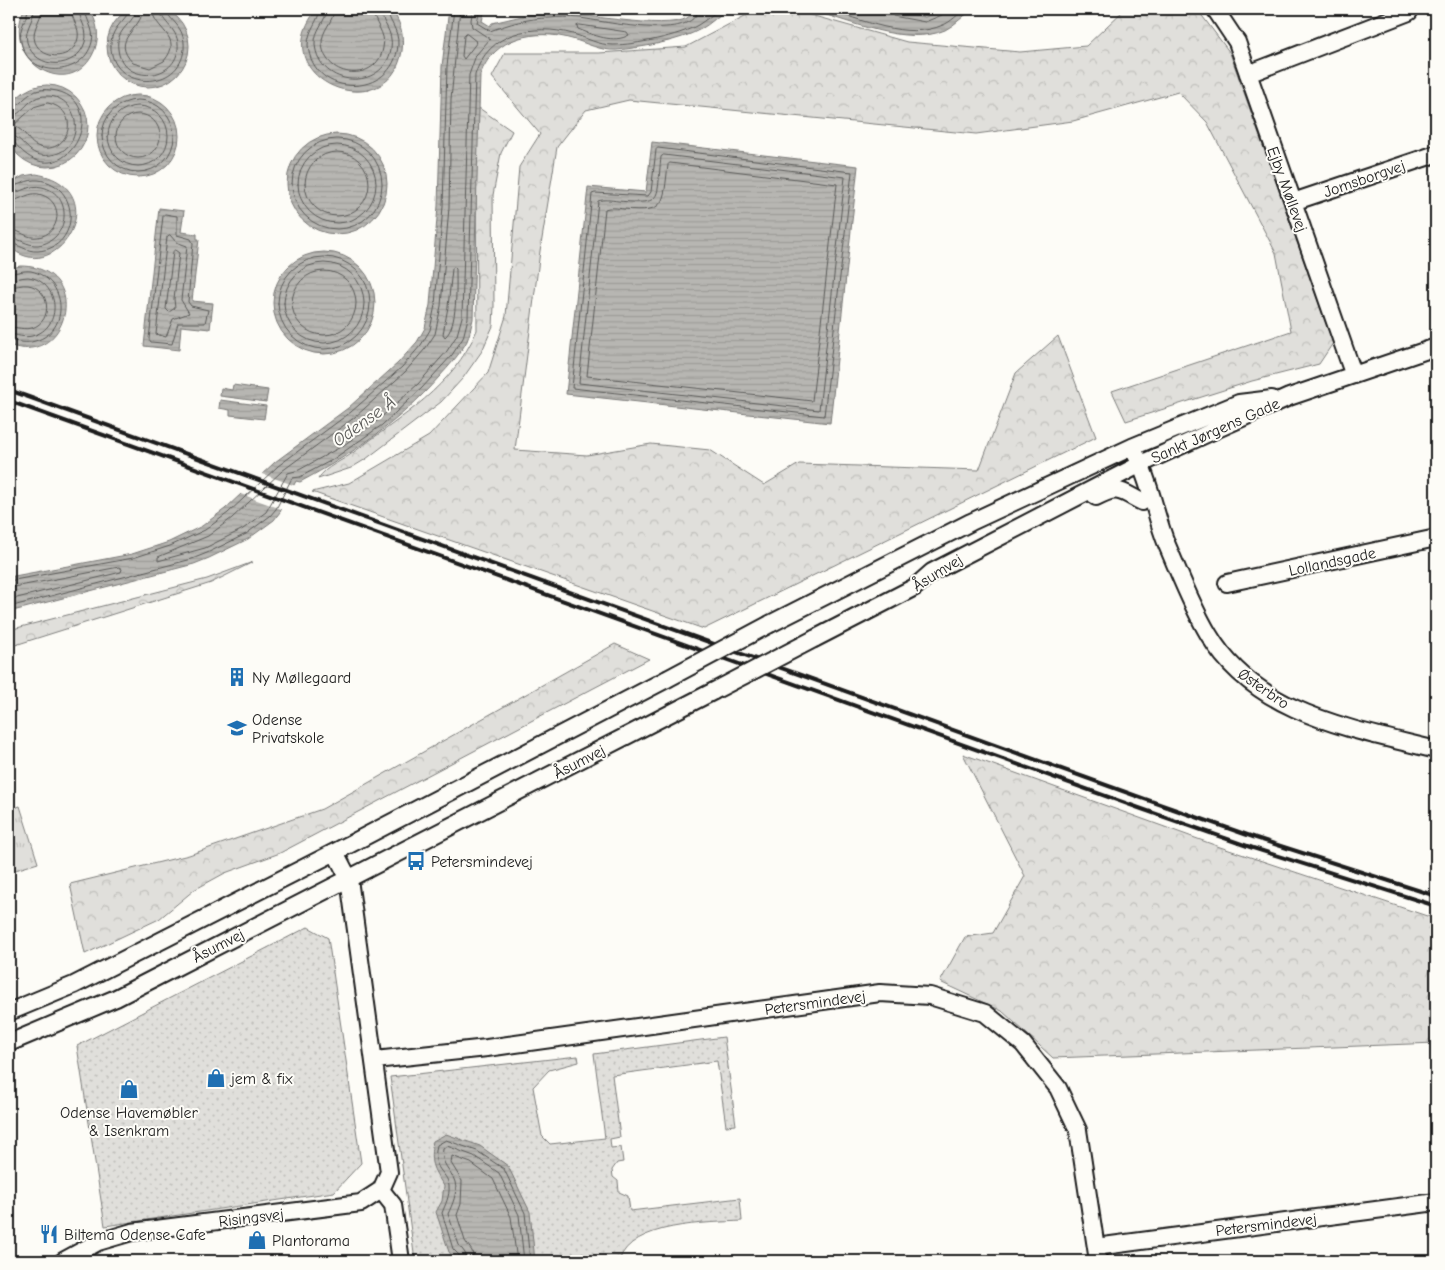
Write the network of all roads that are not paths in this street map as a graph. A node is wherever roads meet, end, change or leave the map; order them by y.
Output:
1 (1216, 9) edge
2 (1409, 12) dead end
3 (1248, 74) junction
4 (1436, 154) edge
5 (1292, 202) junction
6 (1436, 347) edge
7 (1353, 374) junction
8 (1289, 397) junction
9 (1126, 450) junction
10 (1134, 467) junction
11 (1142, 502) junction
12 (1164, 538) junction
13 (1436, 538) edge
14 (1227, 584) dead end
15 (915, 587) junction
16 (1436, 750) edge
17 (335, 852) junction
18 (349, 879) junction
19 (9, 1012) edge
20 (9, 1043) edge
21 (375, 1060) junction
22 (382, 1190) junction
23 (1436, 1202) edge
24 (1097, 1254) edge
25 (63, 1261) edge
26 (401, 1261) edge

1 - 3 street, Ejby Møllevej
2 - 3 street
3 - 5 street, Ejby Møllevej
4 - 5 street, Jomsborgvej
5 - 7 street, Ejby Møllevej
6 - 7 street, Sankt Jørgens Gade
7 - 8 street, Sankt Jørgens Gade
8 - 9 street, Sankt Jørgens Gade
8 - 10 street, Sankt Jørgens Gade
9 - 10 street, Østerbro
9 - 17 street, Åsumvej, bridge
10 - 11 street, Østerbro
10 - 12 street, Østerbro
10 - 15 street, Åsumvej
11 - 12 street, Østerbro
11 - 15 street
12 - 16 street, Østerbro
13 - 14 street, Lollandsgade
15 - 18 street, Åsumvej, bridge
17 - 18 street
17 - 19 street, Åsumvej
18 - 20 street, Åsumvej
18 - 21 street
21 - 22 street
21 - 24 street, Petersmindevej
22 - 25 street, Risingsvej
22 - 26 street
23 - 24 street, Petersmindevej

